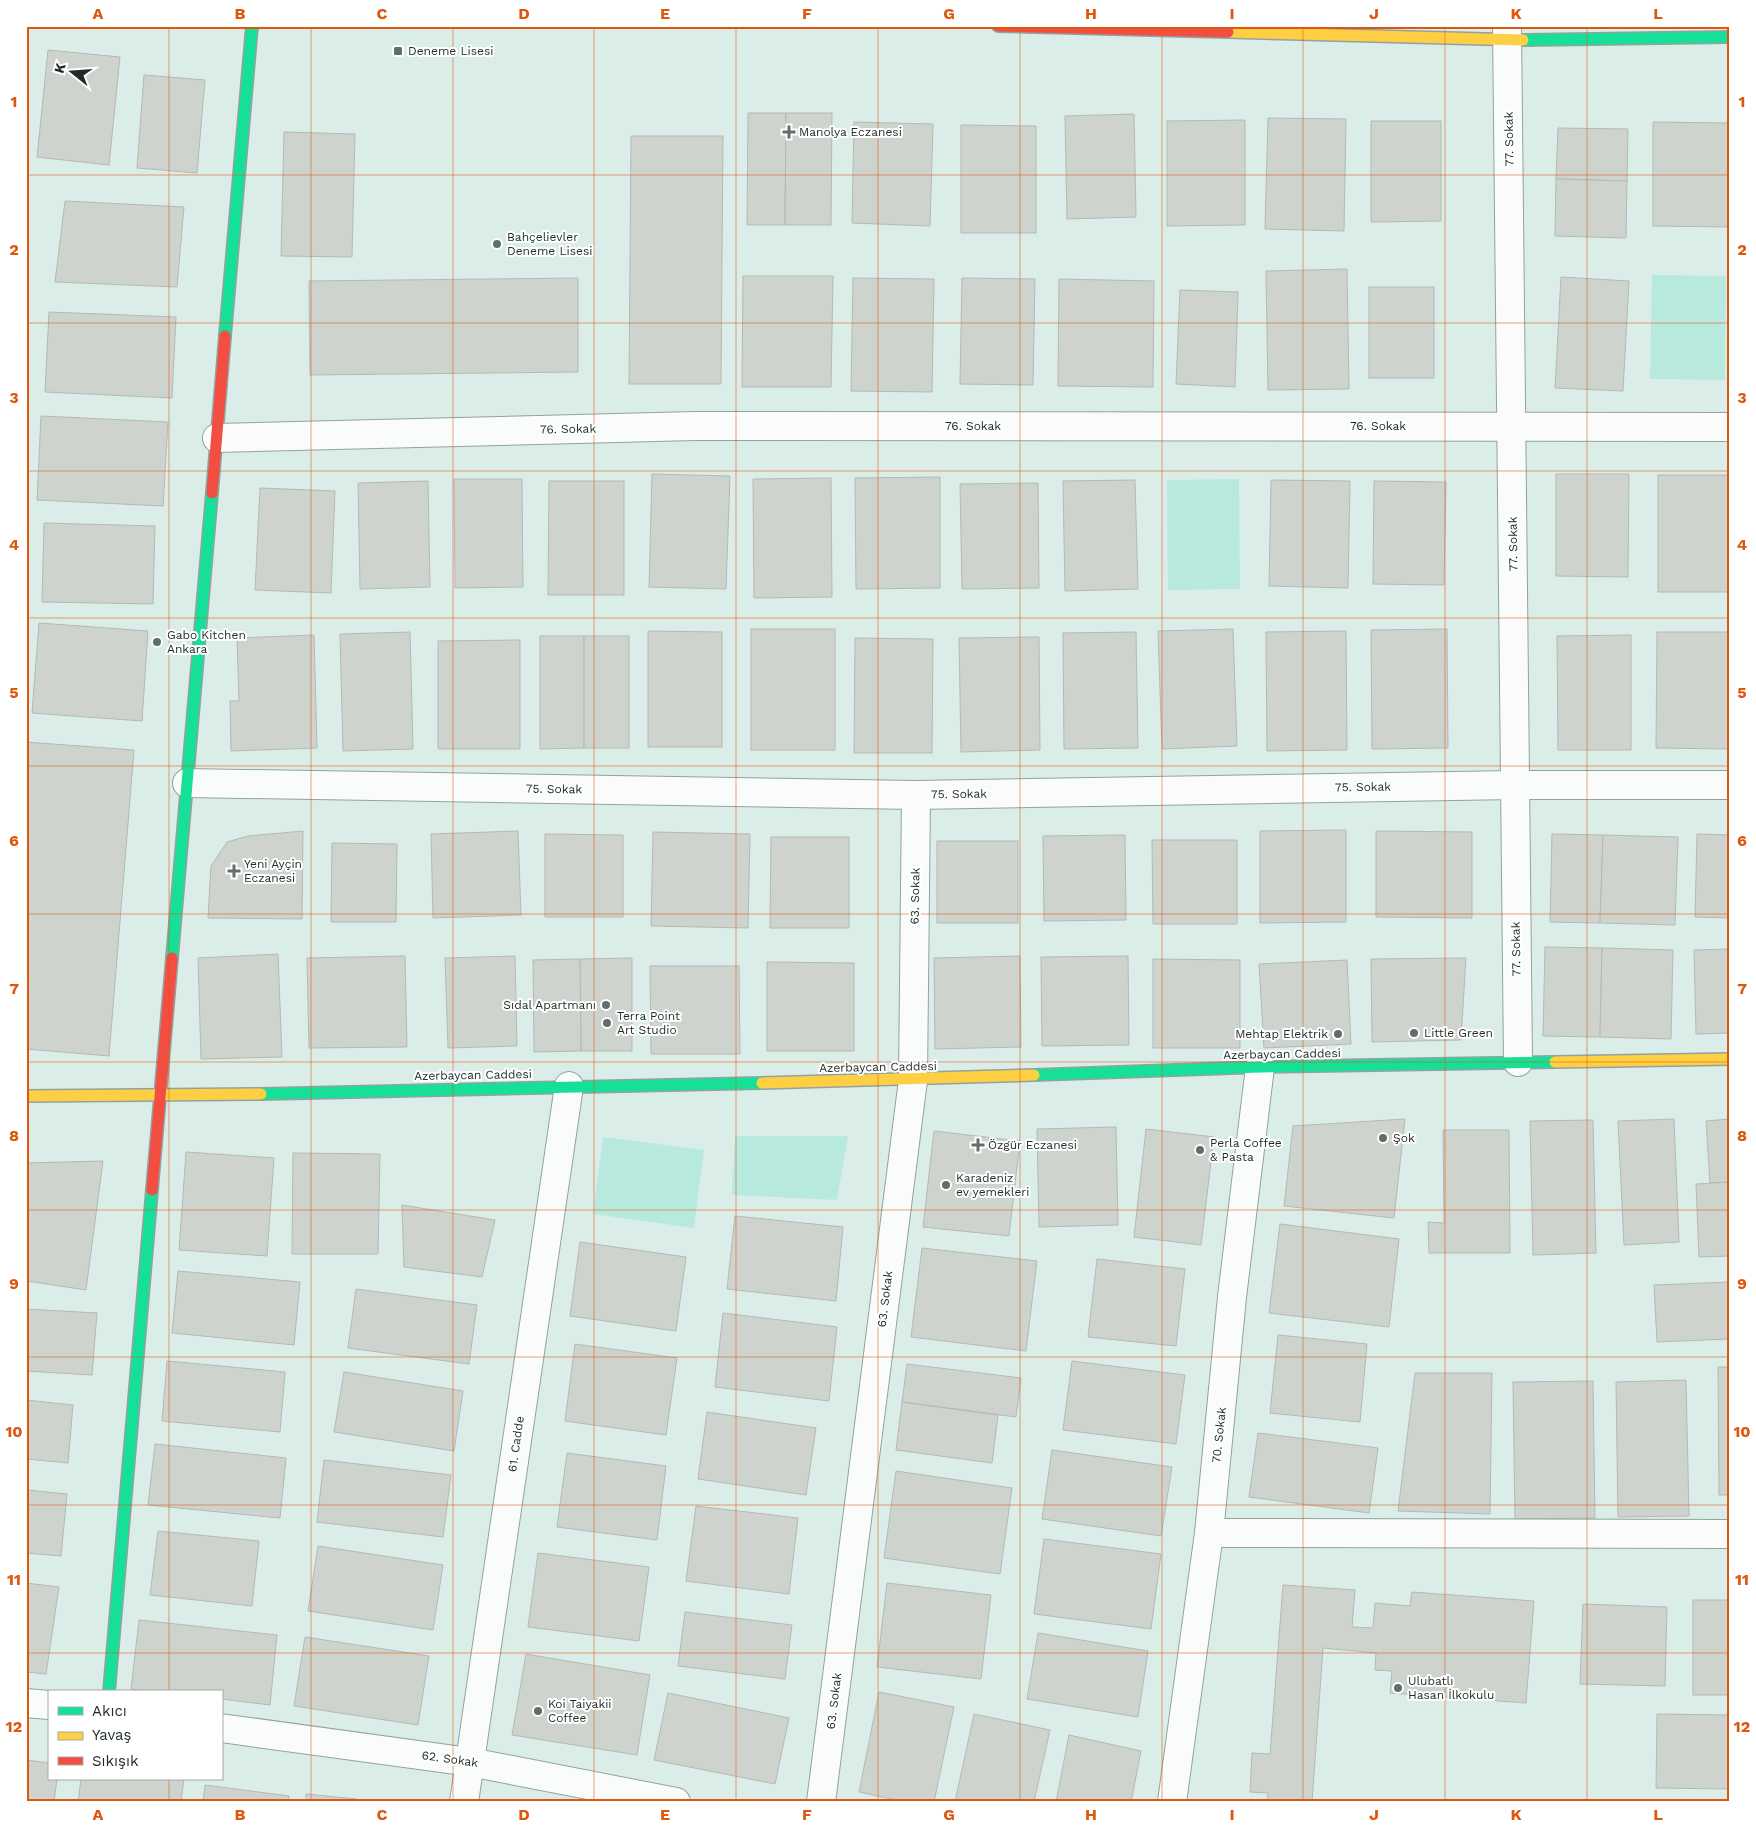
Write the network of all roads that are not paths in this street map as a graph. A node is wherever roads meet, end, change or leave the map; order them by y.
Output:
1 (252, 26) edge
2 (998, 26) edge
3 (1507, 33) edge
4 (1730, 38) edge
5 (1512, 426) junction
6 (1730, 427) edge
7 (217, 438) junction
8 (187, 783) junction
9 (1515, 785) junction
10 (1730, 785) edge
11 (916, 795) junction
12 (1730, 1059) edge
13 (1518, 1062) junction
14 (1260, 1067) junction
15 (913, 1080) junction
16 (568, 1086) junction
17 (26, 1096) edge
18 (160, 1096) junction
19 (1209, 1533) junction
20 (1730, 1534) edge
21 (108, 1690) edge
22 (26, 1703) edge
23 (48, 1705) edge
24 (222, 1728) edge
25 (470, 1762) junction
26 (464, 1802) edge
27 (676, 1802) edge
28 (821, 1802) edge
29 (1172, 1802) edge

1 - 7 street
2 - 3 street
3 - 4 street
3 - 5 street, 77. Sokak
5 - 6 street, 76. Sokak
5 - 7 street, 76. Sokak
5 - 9 street, 77. Sokak
7 - 8 street
8 - 11 street, 75. Sokak
8 - 18 street
9 - 10 street, 75. Sokak
9 - 11 street, 75. Sokak
9 - 13 street, 77. Sokak
11 - 15 street, 63. Sokak
12 - 13 street, Azerbaycan Caddesi
13 - 14 street, Azerbaycan Caddesi
14 - 15 street, Azerbaycan Caddesi
14 - 19 street, 70. Sokak
15 - 16 street, Azerbaycan Caddesi
15 - 28 street, 63. Sokak
16 - 18 street, Azerbaycan Caddesi
16 - 25 street, 61. Cadde
17 - 18 street, Azerbaycan Caddesi
18 - 21 street
19 - 20 street
19 - 29 street, 70. Sokak
22 - 23 street
24 - 25 street, 62. Sokak
25 - 26 street, 61. Cadde
25 - 27 street, 62. Sokak

